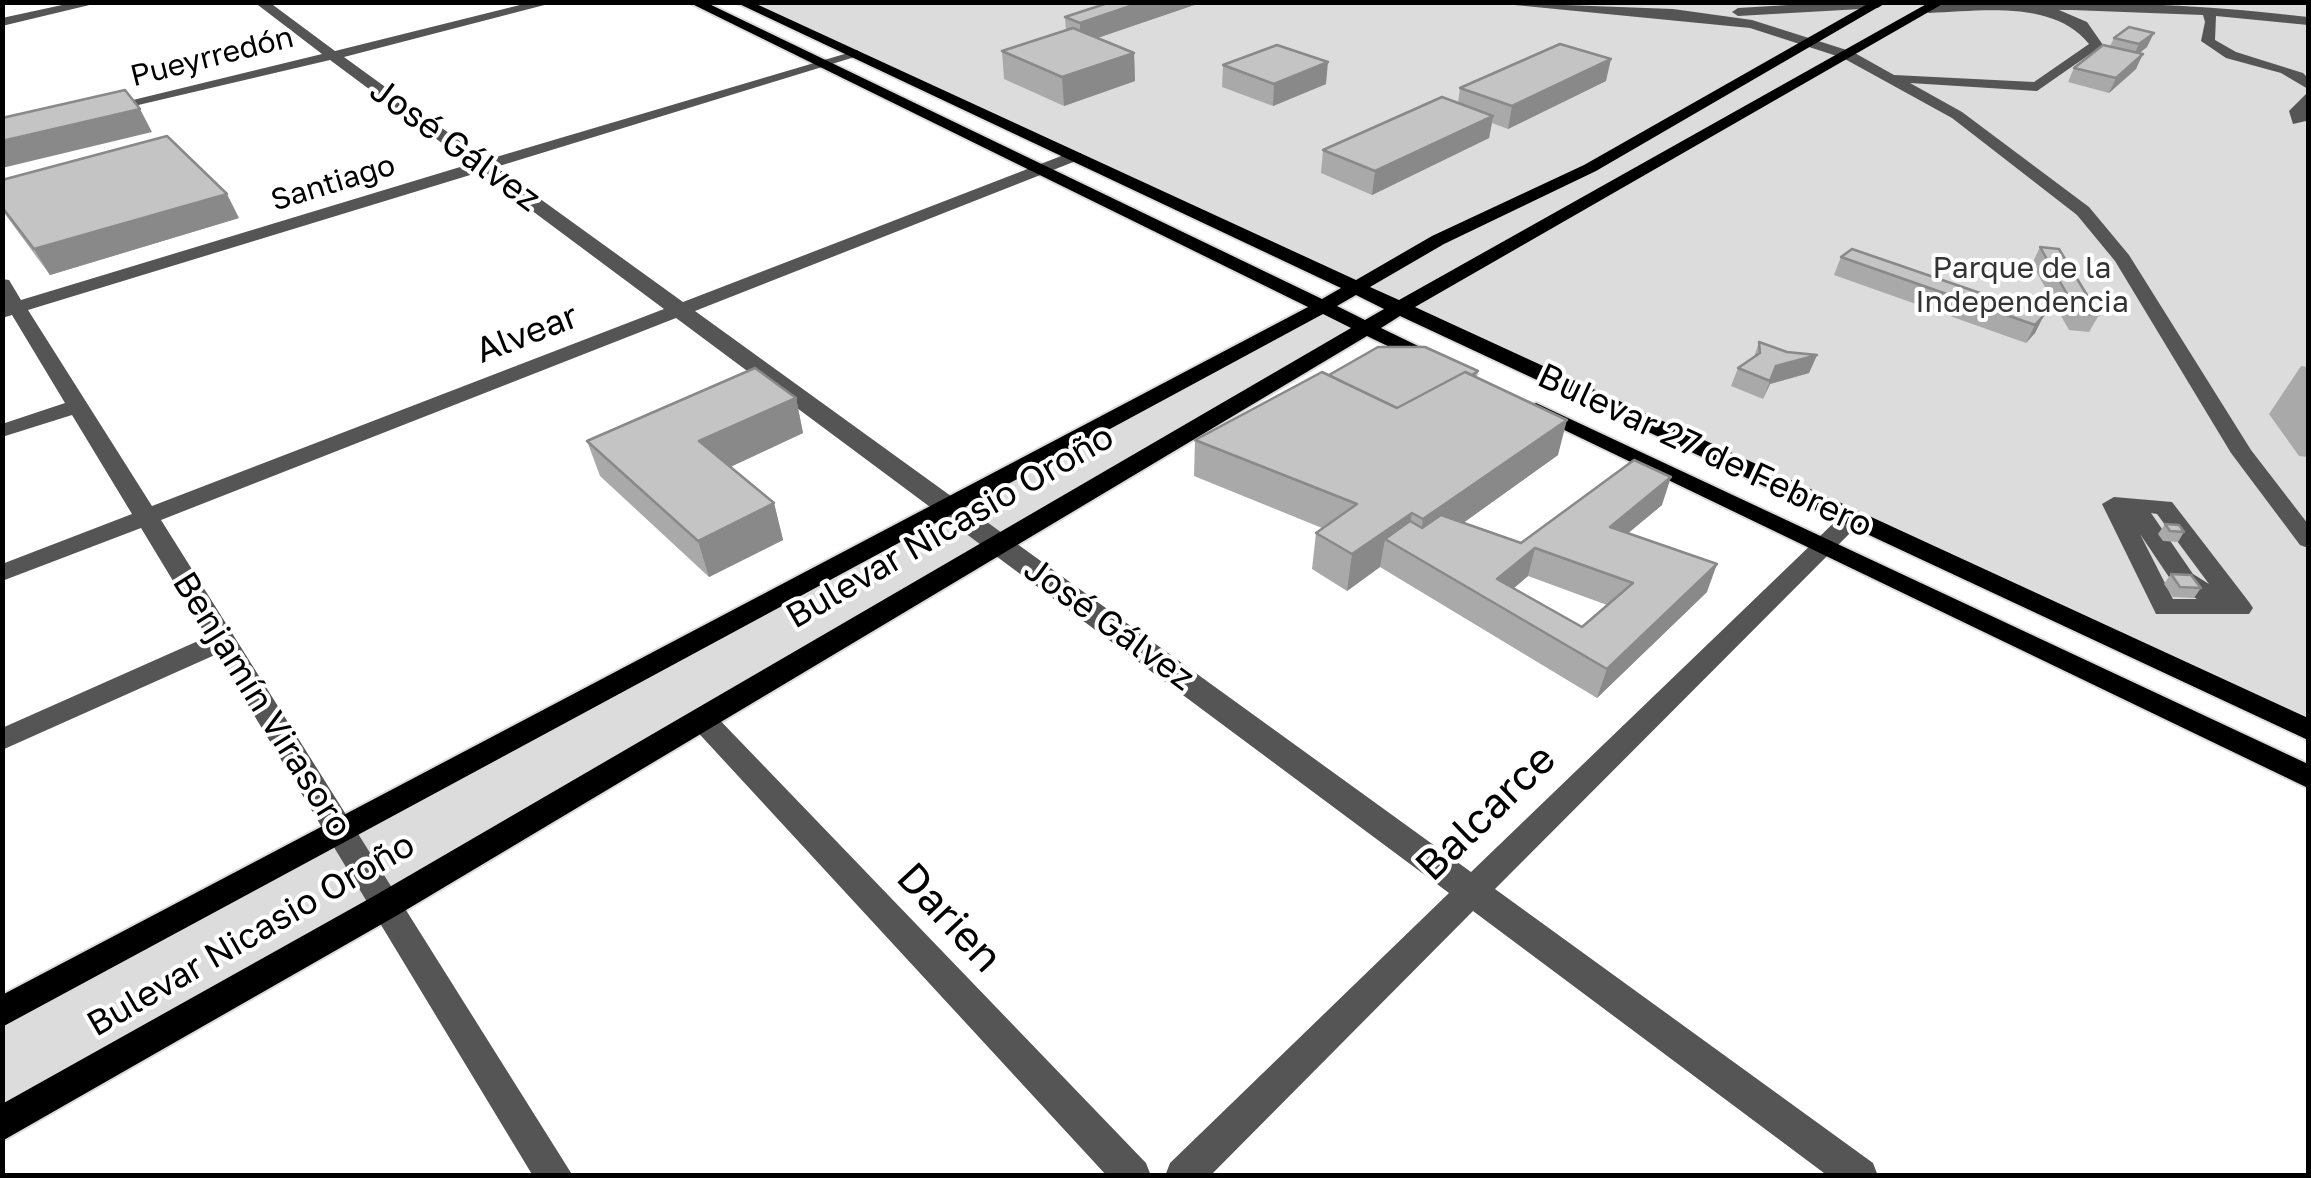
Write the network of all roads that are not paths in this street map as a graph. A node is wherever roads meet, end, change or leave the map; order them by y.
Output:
1 (96, 2) edge
2 (260, 2) edge
3 (550, 2) edge
4 (694, 2) edge
5 (741, 2) edge
6 (1490, 2) edge
7 (1880, 4) edge
8 (2037, 4) edge
9 (1934, 6) edge
10 (2207, 10) junction
11 (1658, 13) junction
12 (5, 18) edge
13 (2308, 21) edge
14 (1806, 43) junction
15 (853, 54) junction
16 (332, 56) junction
17 (1848, 56) junction
18 (820, 63) junction
19 (1894, 78) junction
20 (2308, 86) edge
21 (2308, 96) edge
22 (90, 115) edge
23 (2298, 121) dead end
24 (1074, 156) junction
25 (483, 166) junction
26 (1038, 169) junction
27 (2, 284) edge
28 (1356, 287) junction
29 (1322, 306) junction
30 (1402, 308) junction
31 (679, 309) junction
32 (10, 310) edge
33 (1366, 328) junction
34 (1456, 371) edge
35 (1509, 396) edge
36 (77, 406) junction
37 (2, 432) edge
38 (947, 506) junction
39 (2137, 513) junction
40 (146, 517) junction
41 (1852, 518) junction
42 (2308, 540) edge
43 (1000, 544) junction
44 (1826, 546) junction
45 (2138, 552) junction
46 (2166, 554) junction
47 (2201, 556) junction
48 (2, 573) edge
49 (2150, 576) junction
50 (2184, 580) junction
51 (2231, 600) junction
52 (223, 641) junction
53 (702, 719) junction
54 (2308, 730) edge
55 (2, 740) edge
56 (2308, 777) edge
57 (340, 832) junction
58 (1470, 890) junction
59 (385, 906) junction
60 (2, 1012) edge
61 (2, 1124) edge
62 (555, 1176) edge
63 (1133, 1176) edge
64 (1184, 1176) edge
65 (1860, 1176) edge

1 - 12 street
2 - 16 street, José Gálvez
3 - 16 street, Pueyrredón
4 - 18 main road
5 - 15 main road, Bulevar 27 de Febrero
6 - 11 street
7 - 11 street
7 - 14 main road, Bulevar Nicasio Oroño
8 - 9 street
8 - 10 street
8 - 19 street
9 - 17 main road, Bulevar Nicasio Oroño
10 - 13 street
10 - 20 street
11 - 14 street
14 - 17 street
14 - 28 main road, Bulevar Nicasio Oroño
15 - 18 street, Santiago
15 - 24 main road, Bulevar 27 de Febrero
16 - 22 street, Pueyrredón
16 - 25 street, José Gálvez
17 - 19 street
17 - 30 main road, Bulevar Nicasio Oroño
18 - 25 street, Santiago
18 - 26 main road
19 - 42 street
21 - 23 street
24 - 26 street, Alvear
24 - 28 main road, Bulevar 27 de Febrero
25 - 31 street, José Gálvez
25 - 32 street, Santiago
26 - 29 main road
26 - 31 street, Alvear
27 - 32 street, Benjamín Virasoro
28 - 29 main road, Bulevar Nicasio Oroño
28 - 30 main road, Bulevar 27 de Febrero
29 - 33 main road
29 - 38 main road, Bulevar Nicasio Oroño
30 - 33 main road, Bulevar Nicasio Oroño
30 - 41 main road, Bulevar 27 de Febrero
31 - 38 street, José Gálvez
31 - 40 street, Alvear
32 - 36 street, Benjamín Virasoro
33 - 34 main road
33 - 43 main road, Bulevar Nicasio Oroño
35 - 44 main road, Bulevar 27 de Febrero
36 - 37 street
36 - 40 street, Benjamín Virasoro
38 - 43 street, José Gálvez
38 - 57 main road, Bulevar Nicasio Oroño
39 - 45 street
39 - 46 street
39 - 47 street
40 - 48 street, Alvear
40 - 52 street, Benjamín Virasoro
41 - 44 street, Balcarce
41 - 54 main road, Bulevar 27 de Febrero
43 - 53 main road, Bulevar Nicasio Oroño
43 - 58 street, José Gálvez
44 - 56 main road, Bulevar 27 de Febrero
44 - 58 street, Balcarce
45 - 46 street
45 - 49 street
46 - 47 street
46 - 50 street
47 - 51 street
49 - 50 street
49 - 51 street
50 - 51 street
52 - 55 street
52 - 57 street, Benjamín Virasoro
53 - 59 main road, Bulevar Nicasio Oroño
53 - 63 street, Darien
57 - 59 street, Benjamín Virasoro
57 - 60 main road, Bulevar Nicasio Oroño
58 - 64 street, Balcarce
58 - 65 street, José Gálvez
59 - 61 main road, Bulevar Nicasio Oroño
59 - 62 street, Benjamín Virasoro

